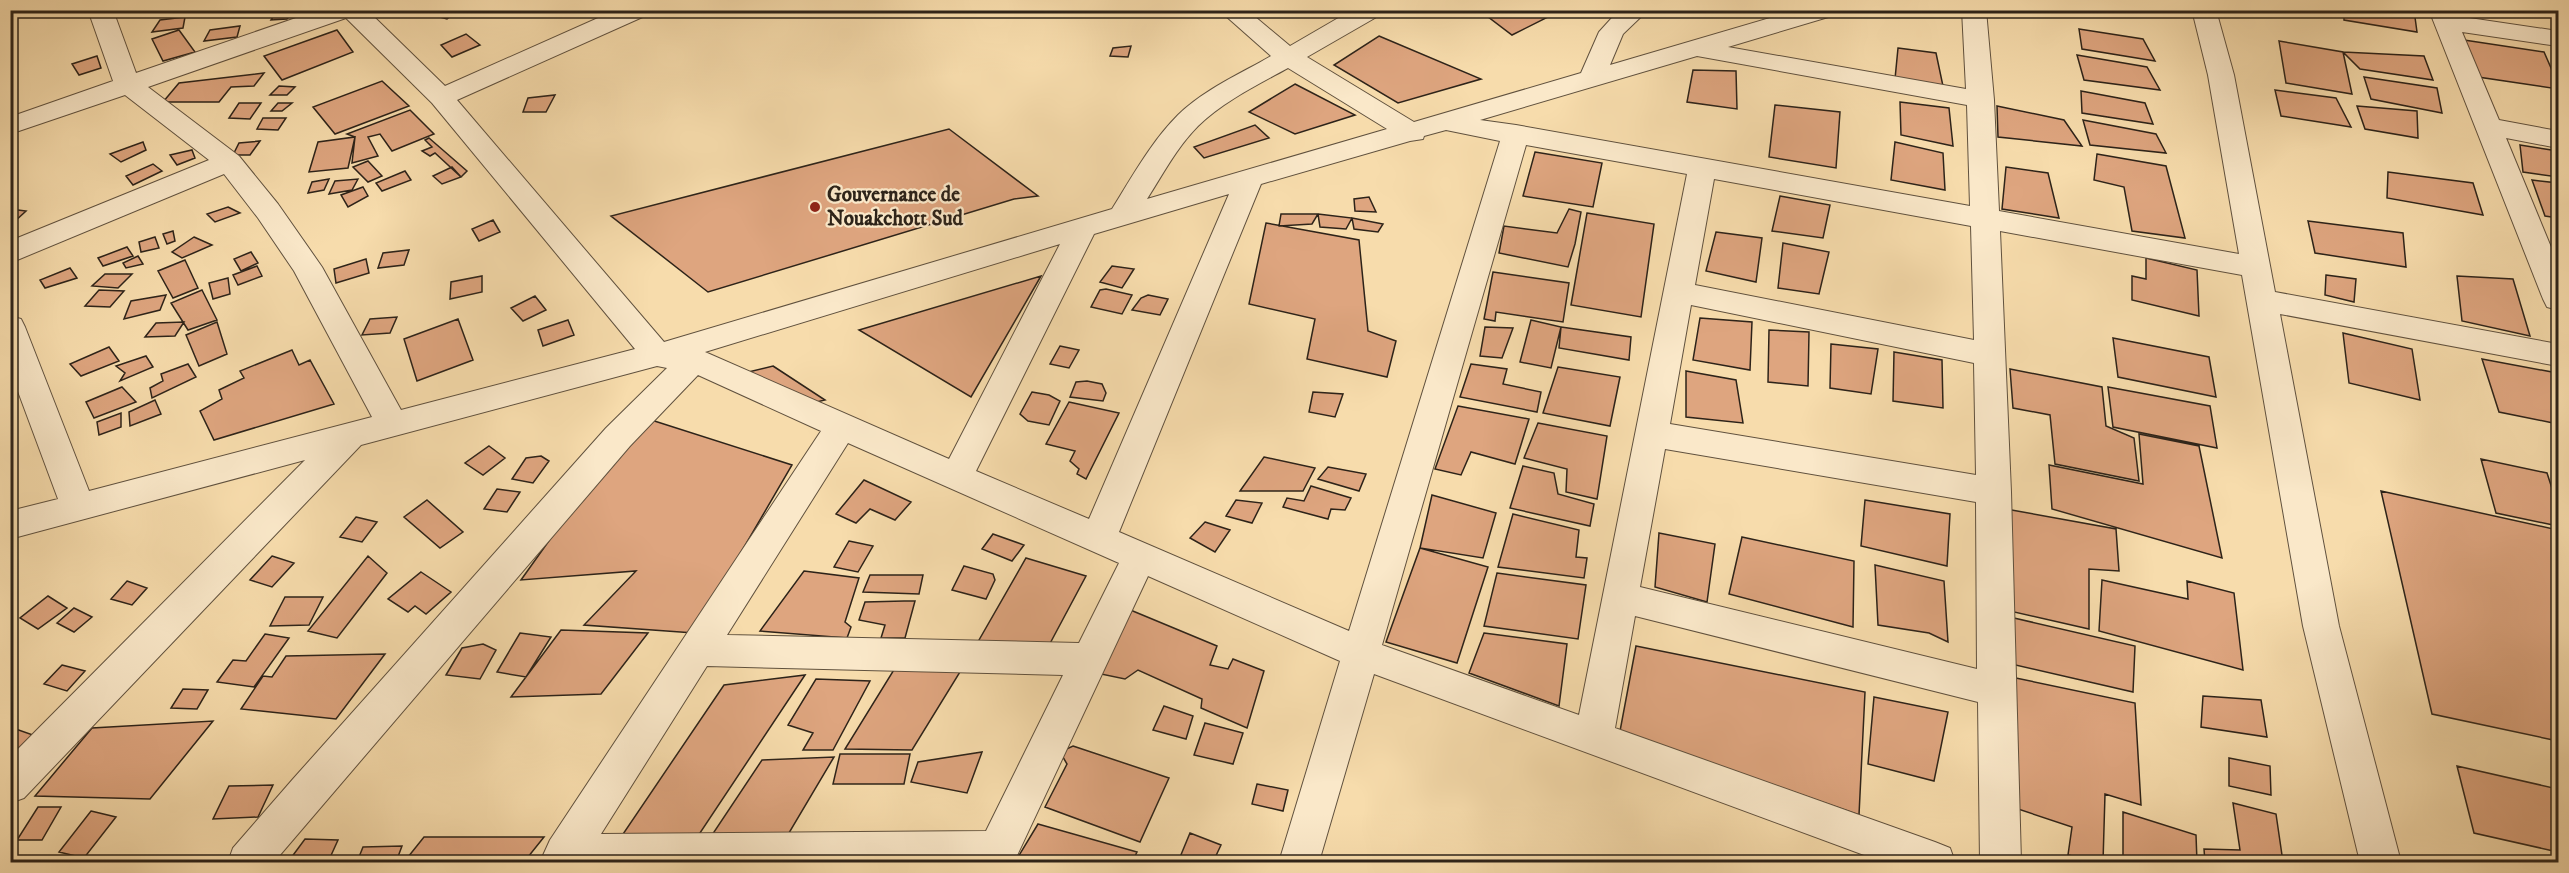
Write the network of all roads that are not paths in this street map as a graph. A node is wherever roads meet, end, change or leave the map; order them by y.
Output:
1 (100, 10) edge
2 (344, 10) edge
3 (352, 10) edge
4 (638, 10) edge
5 (1231, 10) edge
6 (1371, 10) edge
7 (1636, 10) edge
8 (1826, 10) edge
9 (1974, 10) edge
10 (2204, 10) edge
11 (2444, 16) edge
12 (2559, 39) edge
13 (1698, 48) junction
14 (1287, 56) junction
15 (1591, 80) junction
16 (128, 84) junction
17 (441, 97) junction
18 (1981, 100) junction
19 (1446, 123) junction
20 (10, 126) edge
21 (2488, 126) junction
22 (1413, 133) junction
23 (1516, 133) junction
24 (2559, 139) edge
25 (229, 162) junction
26 (1702, 166) junction
27 (1249, 179) junction
28 (1121, 217) junction
29 (1984, 218) junction
30 (2528, 225) junction
31 (1083, 227) junction
32 (2559, 231) edge
33 (10, 253) edge
34 (2257, 267) junction
35 (1678, 292) junction
36 (2559, 299) edge
37 (2262, 300) junction
38 (10, 327) edge
39 (657, 355) junction
40 (1990, 355) junction
41 (2559, 355) edge
42 (694, 360) junction
43 (392, 424) junction
44 (842, 426) junction
45 (1652, 434) junction
46 (351, 435) junction
47 (957, 475) junction
48 (1994, 492) junction
49 (78, 507) junction
50 (10, 525) edge
51 (1099, 538) junction
52 (1140, 556) junction
53 (1621, 597) junction
54 (698, 650) junction
55 (1360, 653) junction
56 (1090, 659) junction
57 (1996, 690) junction
58 (1594, 736) junction
59 (10, 785) edge
60 (995, 856) edge
61 (562, 858) edge
62 (248, 862) edge
63 (1299, 862) edge
64 (1935, 862) edge
65 (2001, 862) edge
66 (2381, 862) edge

1 - 16 street
2 - 16 street
3 - 17 street
4 - 17 street
5 - 14 street
6 - 14 street
7 - 15 street
8 - 13 street
9 - 18 street
10 - 34 street
11 - 12 street
11 - 21 street
13 - 15 street
13 - 18 street
14 - 22 street
14 - 28 street
15 - 19 street
16 - 20 street
16 - 25 street
17 - 39 street
18 - 29 street
19 - 22 street
19 - 23 street
21 - 24 street
21 - 30 street
22 - 27 street
23 - 26 street
23 - 55 street
25 - 33 street
25 - 43 street
26 - 29 street
26 - 35 street
27 - 28 street
27 - 51 street
28 - 31 street
29 - 34 street
29 - 40 street
30 - 32 street
30 - 36 street
31 - 39 street
31 - 47 street
34 - 37 street
35 - 40 street
35 - 45 street
37 - 41 street
37 - 66 street
38 - 49 street
39 - 42 street
39 - 43 street
40 - 48 street
42 - 44 street
42 - 62 street
43 - 46 street
44 - 47 street
44 - 54 street
45 - 48 street
45 - 53 street
46 - 49 street
46 - 59 street
47 - 51 street
48 - 57 street
49 - 50 street
51 - 52 street
52 - 55 street
52 - 56 street
53 - 57 street
53 - 58 street
54 - 56 street
54 - 61 street
55 - 58 street
55 - 63 street
56 - 60 street
57 - 65 street
58 - 64 street
60 - 61 street

